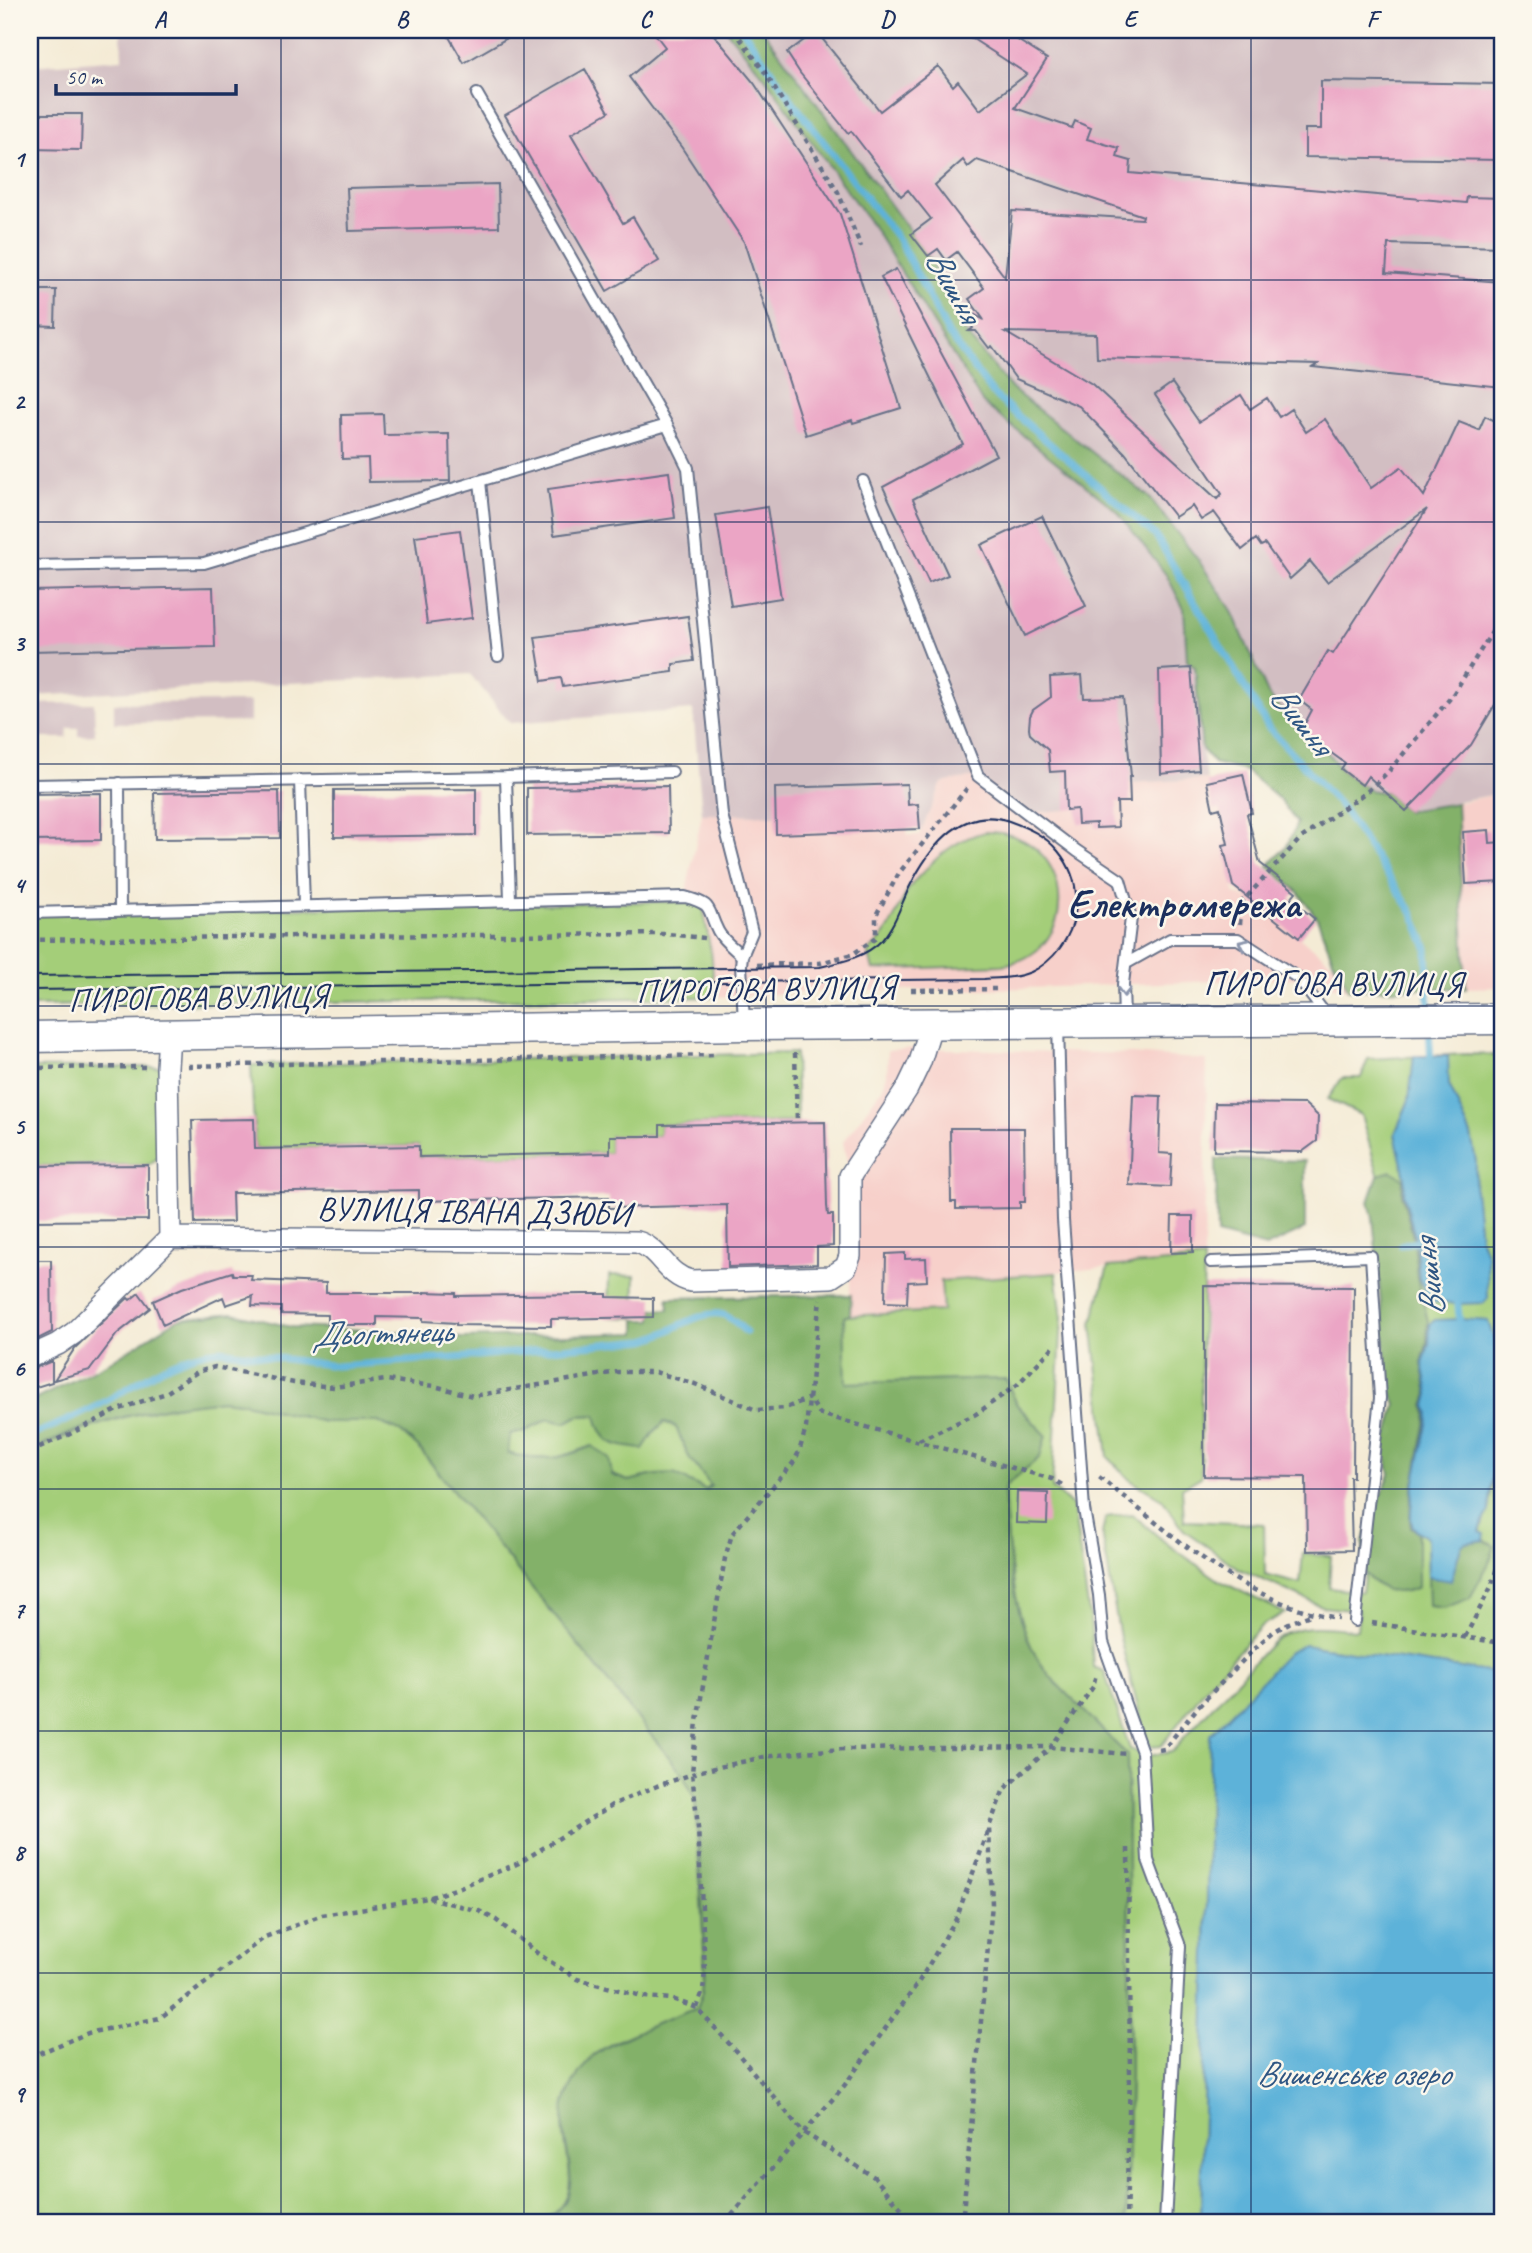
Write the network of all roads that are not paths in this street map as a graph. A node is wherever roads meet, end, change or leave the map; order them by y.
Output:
1 (477, 94) dead end
2 (667, 425) junction
3 (480, 481) junction
4 (863, 481) dead end
5 (30, 566) edge
6 (498, 656) dead end
7 (672, 772) dead end
8 (506, 777) junction
9 (300, 780) junction
10 (120, 783) junction
11 (30, 785) edge
12 (509, 900) junction
13 (304, 906) junction
14 (120, 911) junction
15 (30, 913) edge
16 (742, 961) junction
17 (1127, 963) junction
18 (1502, 1019) edge
19 (1340, 1020) junction
20 (1058, 1021) junction
21 (1124, 1021) junction
22 (933, 1023) junction
23 (744, 1025) junction
24 (169, 1034) junction
25 (30, 1037) edge
26 (170, 1237) junction
27 (1211, 1262) dead end
28 (30, 1357) edge
29 (1354, 1620) road end
30 (1165, 2223) edge

1 - 2 lane
2 - 3 lane
2 - 16 lane
3 - 5 lane
3 - 6 lane
4 - 17 lane
7 - 8 lane
8 - 9 lane
8 - 12 lane
9 - 10 lane
9 - 13 lane
10 - 11 lane
10 - 14 lane
12 - 13 lane
12 - 16 lane
13 - 14 lane
14 - 15 lane
16 - 23 lane
19 -> 17 lane
17 -> 21 lane
18 - 19 main road, ПИРОГОВА ВУЛИЦЯ
19 - 21 main road, ПИРОГОВА ВУЛИЦЯ
20 - 21 main road, ПИРОГОВА ВУЛИЦЯ
20 - 22 main road, ПИРОГОВА ВУЛИЦЯ
20 - 30 lane
22 - 23 main road, ПИРОГОВА ВУЛИЦЯ
22 - 26 street, ВУЛИЦЯ ІВАНА ДЗЮБИ
23 - 24 main road, ПИРОГОВА ВУЛИЦЯ
24 - 25 main road, ПИРОГОВА ВУЛИЦЯ
24 - 26 street
26 - 28 street
27 - 29 lane

